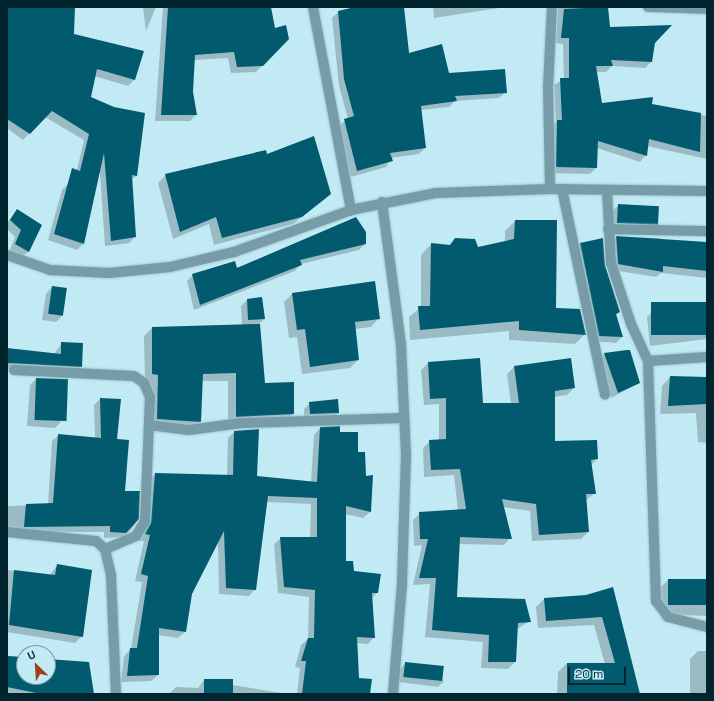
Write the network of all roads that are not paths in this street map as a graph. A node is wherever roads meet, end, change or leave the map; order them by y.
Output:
1 (313, 7) edge
2 (552, 7) edge
3 (648, 7) edge
4 (707, 9) edge
5 (550, 189) junction
6 (562, 190) junction
7 (607, 190) junction
8 (707, 191) edge
9 (382, 202) junction
10 (351, 210) junction
11 (608, 229) junction
12 (707, 231) edge
13 (7, 255) edge
14 (707, 357) edge
15 (648, 361) junction
16 (14, 370) dead end
17 (605, 395) dead end
18 (404, 418) junction
19 (149, 425) junction
20 (7, 532) edge
21 (105, 549) junction
22 (707, 627) edge
23 (116, 694) edge
24 (393, 694) edge

1 - 10 street
2 - 5 street
3 - 4 street
5 - 6 street
5 - 9 street
6 - 7 street
6 - 17 street
7 - 8 street
7 - 11 street
9 - 10 street
9 - 18 street
10 - 13 street
11 - 12 street
11 - 15 street
14 - 15 street
15 - 22 street
16 - 19 street
18 - 19 street
18 - 24 street
19 - 21 street
20 - 21 street
21 - 23 street

